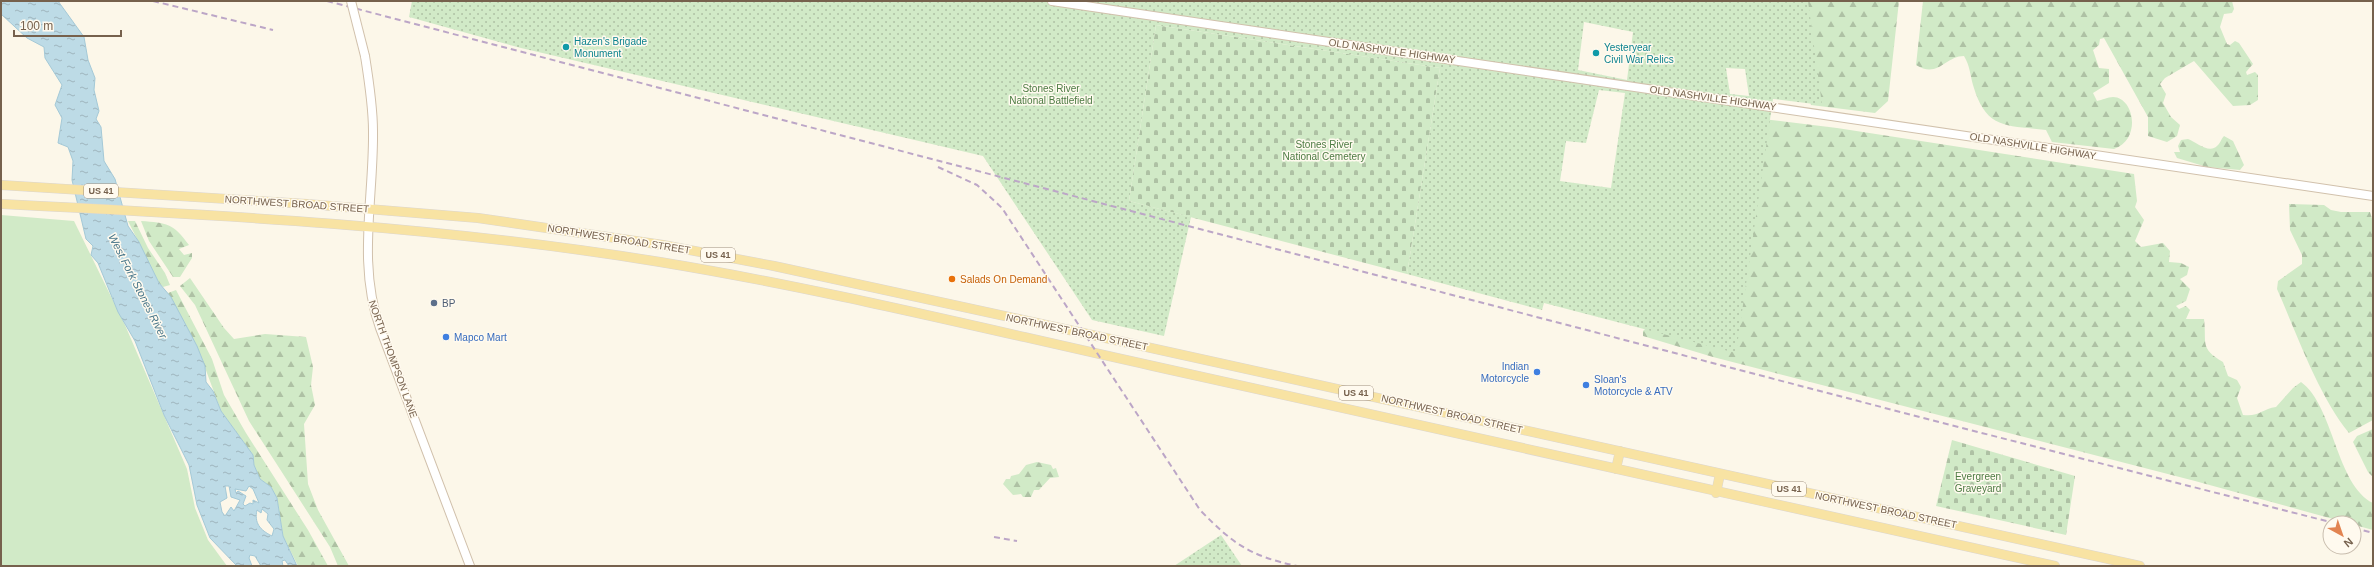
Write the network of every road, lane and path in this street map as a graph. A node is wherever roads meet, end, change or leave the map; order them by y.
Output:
1 (351, 1) edge
2 (1052, 1) edge
3 (1, 185) edge
4 (2373, 196) edge
5 (1, 204) edge
6 (368, 209) junction
7 (369, 226) junction
8 (591, 235) junction
9 (663, 245) junction
10 (589, 252) junction
11 (660, 262) junction
12 (774, 266) junction
13 (771, 283) junction
14 (870, 287) junction
15 (867, 302) junction
16 (1004, 316) junction
17 (1000, 332) junction
18 (1113, 339) junction
19 (1110, 356) junction
20 (1273, 374) junction
21 (1268, 392) junction
22 (1439, 412) junction
23 (1435, 428) junction
24 (1620, 451) junction
25 (1616, 469) junction
26 (1720, 474) junction
27 (1716, 492) junction
28 (1916, 517) junction
29 (1912, 535) junction
30 (470, 566) edge
31 (2055, 566) edge
32 (2140, 566) edge

1 - 6 main road, NORTH THOMPSON LANE, bridge
2 - 4 main road, OLD NASHVILLE HIGHWAY
3 - 6 main road, NORTHWEST BROAD STREET / US 41
5 - 7 main road, NORTHWEST BROAD STREET / US 41
6 - 7 main road, NORTH THOMPSON LANE
6 - 8 main road, NORTHWEST BROAD STREET / US 41
7 - 10 main road, NORTHWEST BROAD STREET / US 41
7 - 30 main road, NORTH THOMPSON LANE
8 - 9 main road, NORTHWEST BROAD STREET / US 41
8 - 10 main road
9 - 11 main road
9 - 12 main road, NORTHWEST BROAD STREET / US 41
10 - 11 main road, NORTHWEST BROAD STREET / US 41
11 - 13 main road, NORTHWEST BROAD STREET / US 41
12 - 13 main road
12 - 14 main road, NORTHWEST BROAD STREET / US 41
13 - 15 main road, NORTHWEST BROAD STREET / US 41
14 - 15 main road
14 - 16 main road, NORTHWEST BROAD STREET / US 41
15 - 17 main road, NORTHWEST BROAD STREET / US 41
16 - 17 main road
16 - 18 main road, NORTHWEST BROAD STREET / US 41
17 - 19 main road, NORTHWEST BROAD STREET / US 41
18 - 19 main road
18 - 20 main road, NORTHWEST BROAD STREET / US 41
19 - 21 main road, NORTHWEST BROAD STREET / US 41
20 - 21 main road
20 - 22 main road, NORTHWEST BROAD STREET / US 41
21 - 23 main road, NORTHWEST BROAD STREET / US 41
22 - 23 main road
22 - 24 main road, NORTHWEST BROAD STREET / US 41
23 - 25 main road, NORTHWEST BROAD STREET / US 41
24 - 25 main road
24 - 26 main road, NORTHWEST BROAD STREET / US 41
25 - 27 main road, NORTHWEST BROAD STREET / US 41
26 - 27 main road
26 - 28 main road, NORTHWEST BROAD STREET / US 41
27 - 29 main road, NORTHWEST BROAD STREET / US 41
28 - 29 main road
28 - 32 main road, NORTHWEST BROAD STREET / US 41
29 - 31 main road, NORTHWEST BROAD STREET / US 41

